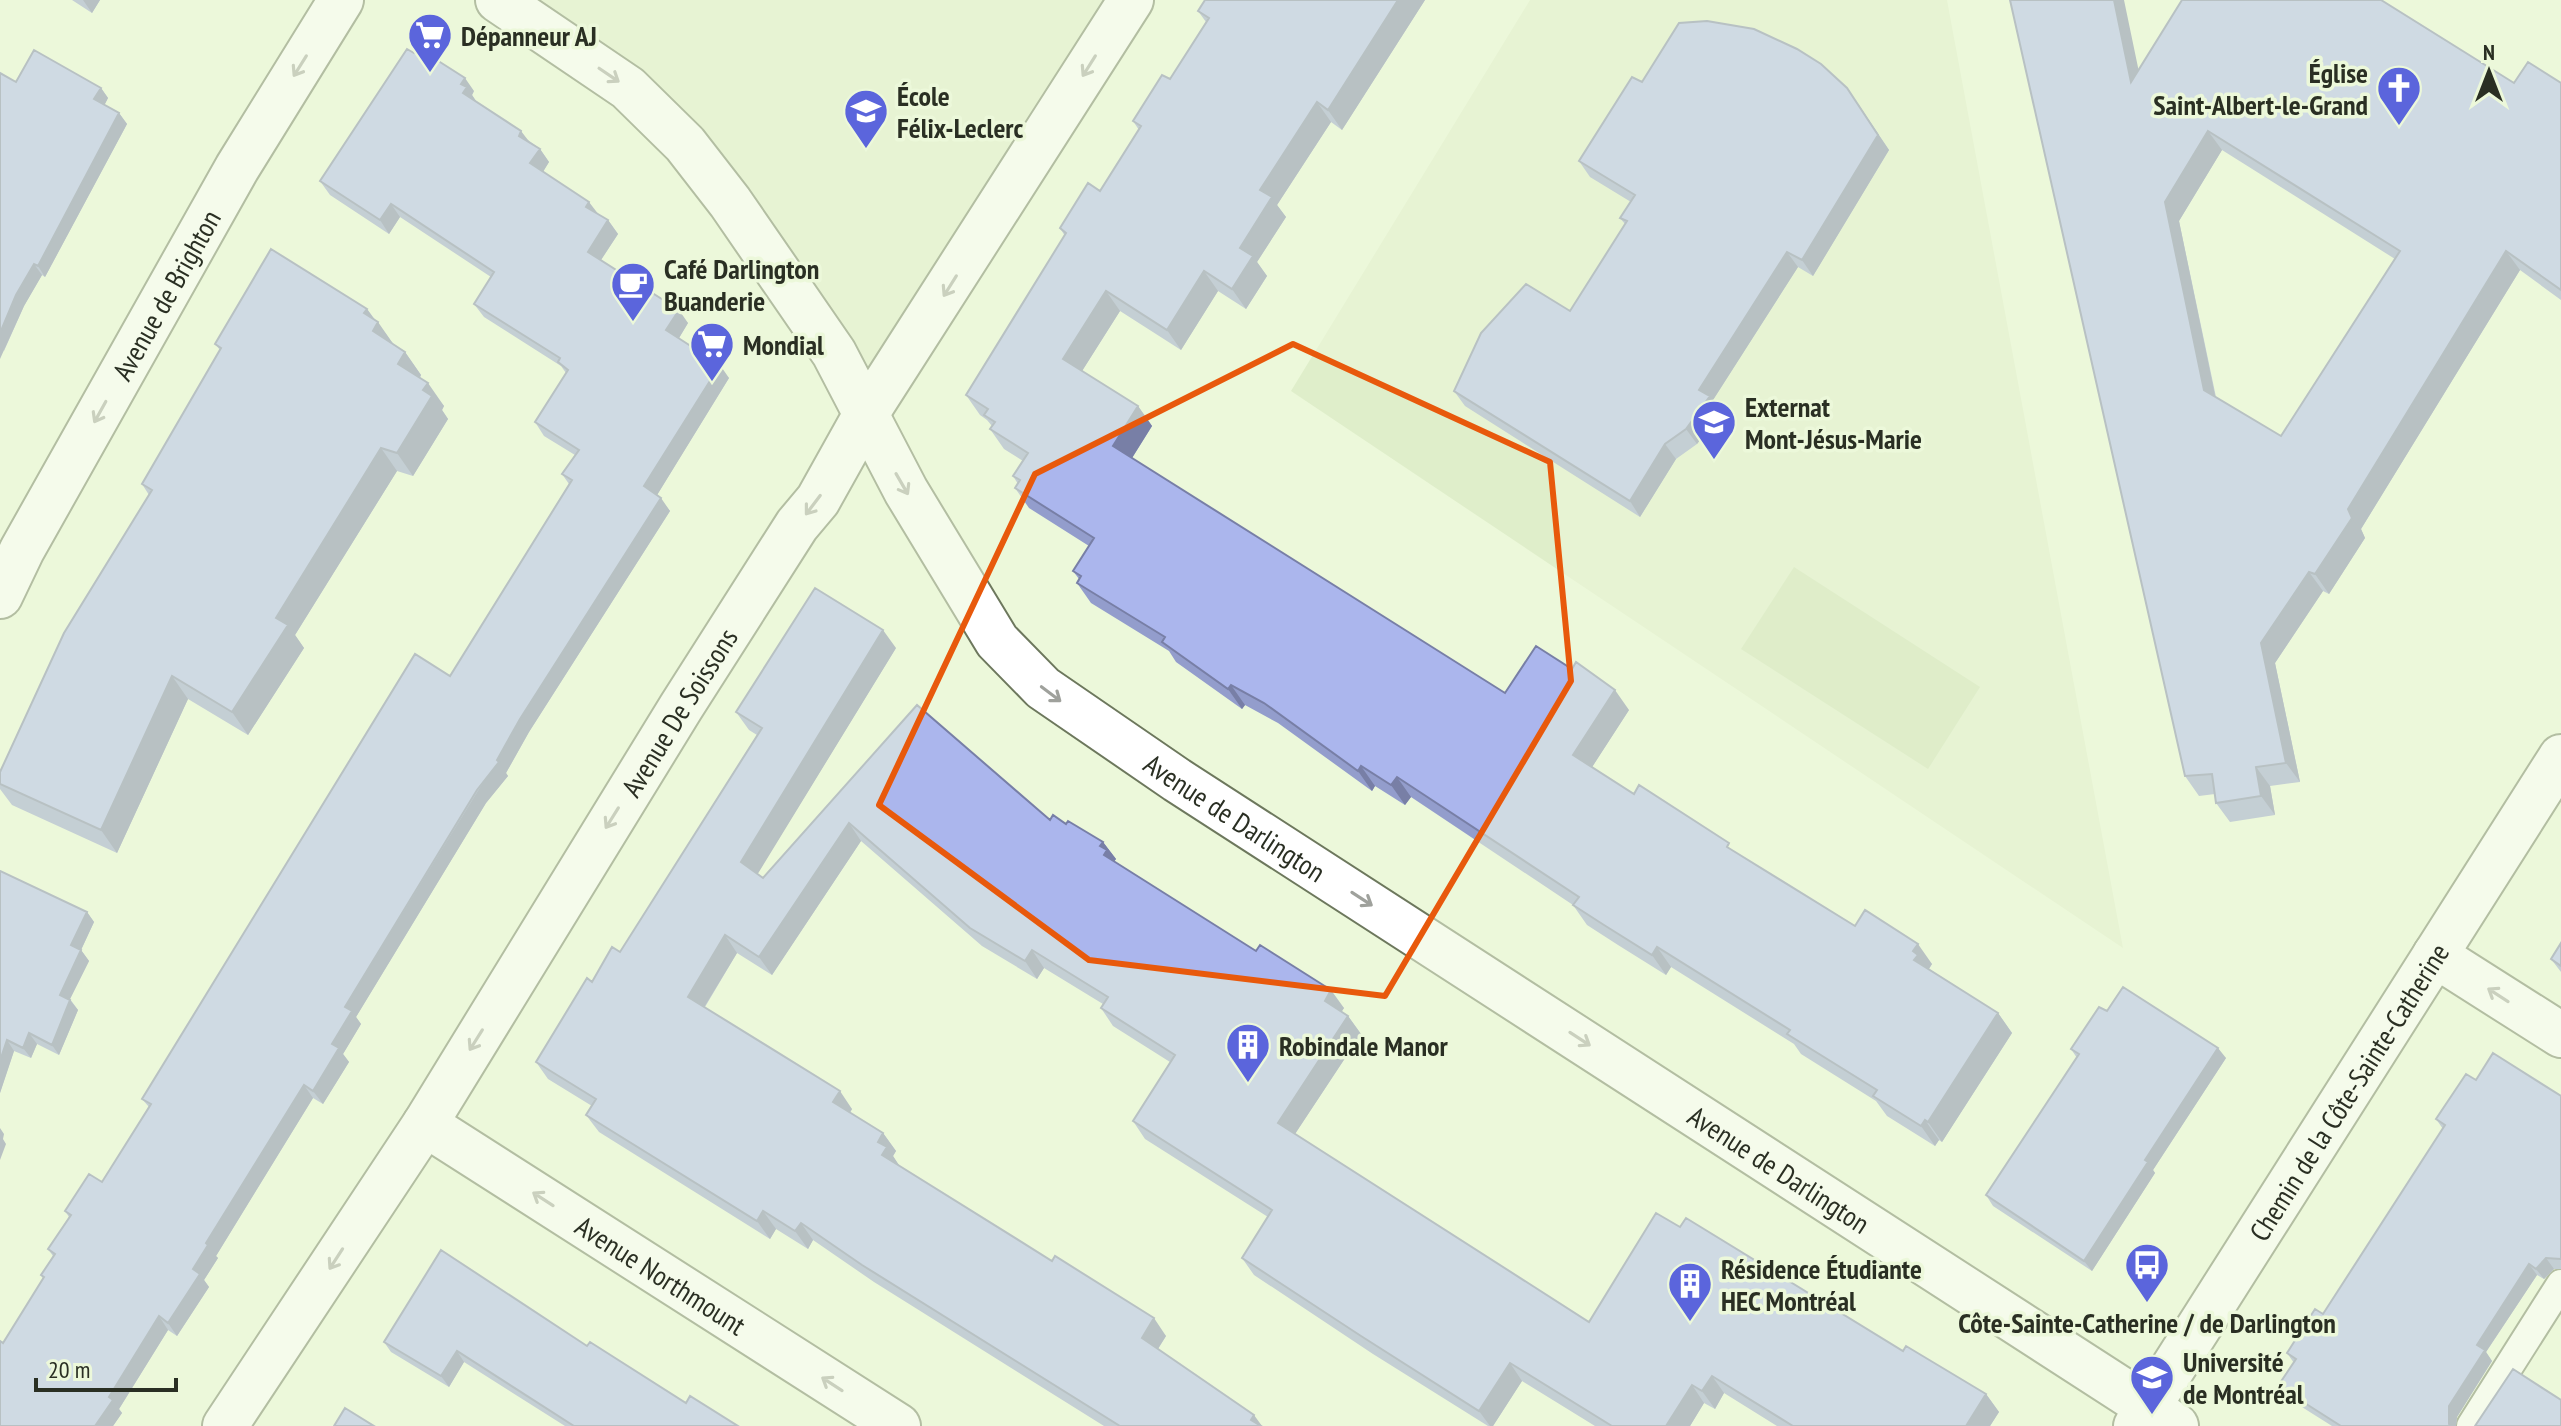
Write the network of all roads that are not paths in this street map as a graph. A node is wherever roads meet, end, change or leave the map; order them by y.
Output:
1 (341, 0) edge
2 (498, 0) edge
3 (1131, 0) edge
4 (866, 414) junction
5 (0, 596) edge
6 (2561, 757) edge
7 (2435, 955) junction
8 (2561, 1035) edge
9 (425, 1124) junction
10 (2561, 1284) edge
11 (2153, 1420) edge
12 (225, 1426) edge
13 (898, 1426) edge
14 (2471, 1426) edge

1 -> 5 street, Avenue de Brighton
2 -> 4 street, Avenue de Darlington
3 -> 4 street, Avenue De Soissons
4 -> 9 street, Avenue De Soissons
4 -> 11 street, Avenue de Darlington
6 - 7 street, Chemin de la Côte-Sainte-Catherine
8 -> 7 street
7 - 11 street, Chemin de la Côte-Sainte-Catherine
9 -> 12 street, Avenue De Soissons
13 -> 9 street, Avenue Northmount
10 - 14 lane

